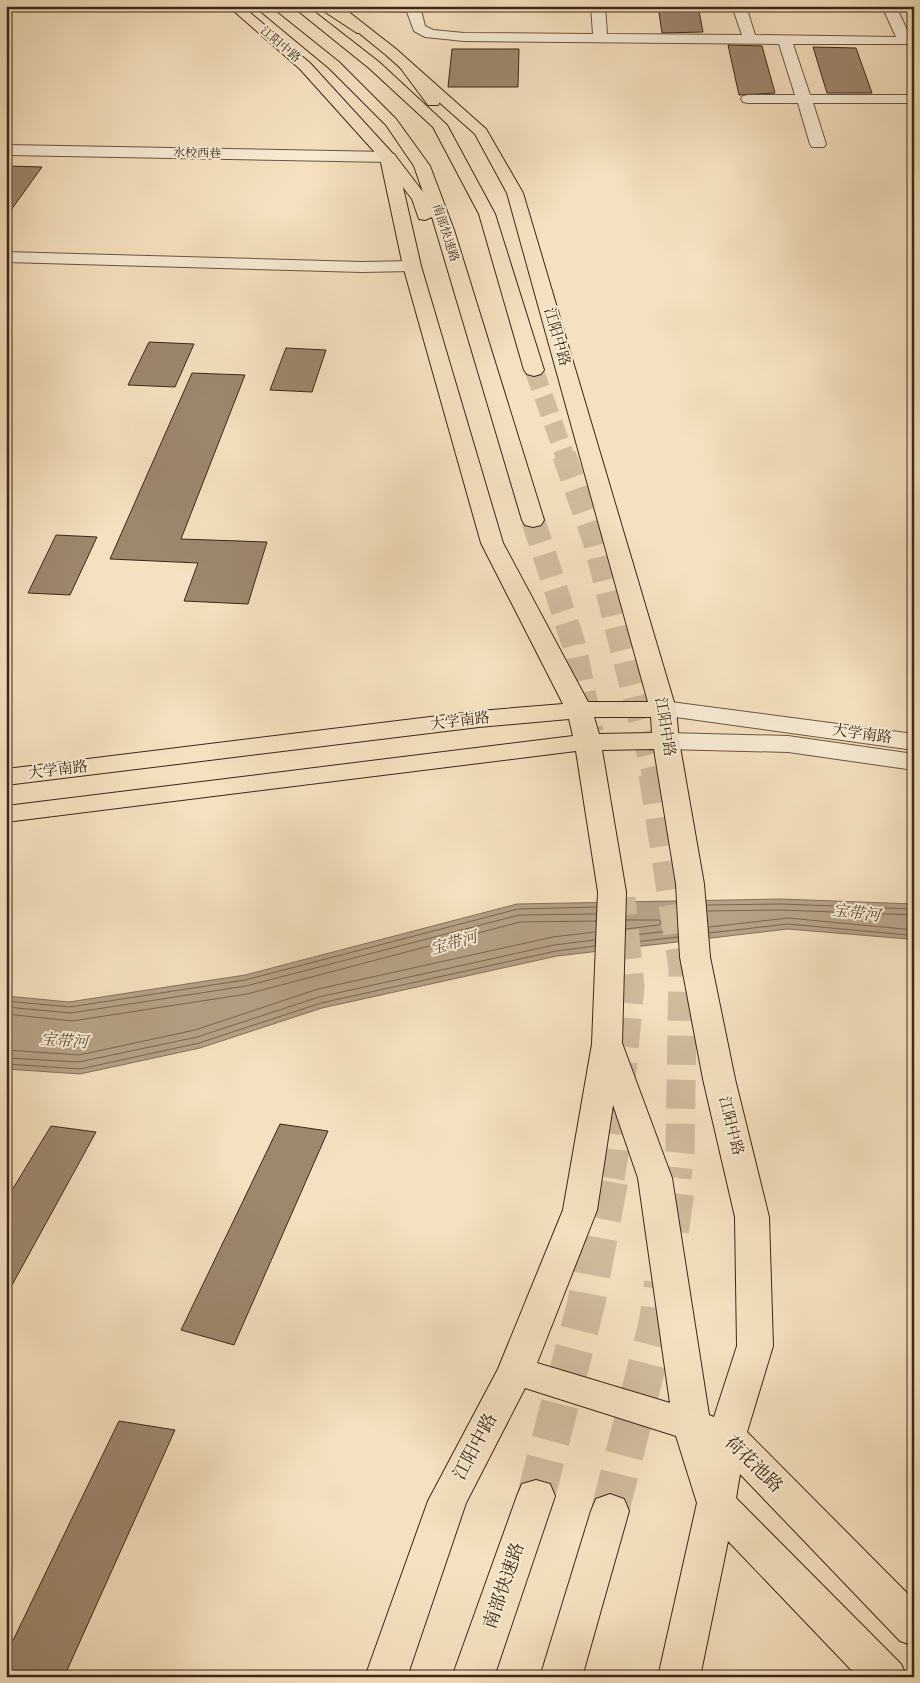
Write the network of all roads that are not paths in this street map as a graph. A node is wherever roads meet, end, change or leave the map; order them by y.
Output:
1 (234, 6) edge
2 (240, 6) edge
3 (260, 6) edge
4 (298, 6) edge
5 (322, 6) edge
6 (332, 6) edge
7 (349, 6) edge
8 (598, 6) edge
9 (740, 6) edge
10 (889, 6) edge
11 (413, 7) edge
12 (362, 30) junction
13 (600, 39) junction
14 (750, 40) junction
15 (785, 40) junction
16 (905, 41) junction
17 (911, 55) dead end
18 (305, 66) junction
19 (406, 66) junction
20 (748, 99) dead end
21 (804, 99) junction
22 (914, 100) edge
23 (818, 144) dead end
24 (6, 150) edge
25 (388, 157) junction
26 (487, 214) junction
27 (6, 257) edge
28 (412, 266) junction
29 (483, 353) junction
30 (534, 370) tunnel mouth
31 (533, 520) tunnel mouth
32 (663, 709) junction
33 (579, 710) junction
34 (666, 741) junction
35 (588, 742) junction
36 (914, 742) edge
37 (914, 762) edge
38 (6, 777) edge
39 (6, 814) edge
40 (607, 1044) junction
41 (516, 1371) junction
42 (710, 1430) junction
43 (536, 1496) tunnel mouth
44 (716, 1502) junction
45 (610, 1511) tunnel mouth
46 (914, 1628) edge
47 (386, 1677) edge
48 (474, 1677) edge
49 (560, 1677) edge
50 (679, 1677) edge
51 (886, 1677) edge

1 - 18 main road, 江阳中路
2 - 18 main road
3 - 29 main road, 南部快速路
4 - 26 main road
5 - 12 main road
6 - 12 main road, 江阳中路
7 - 11 street
8 - 13 street
9 - 14 street
10 - 16 street
11 - 13 street
12 - 19 main road, 江阳中路
13 - 14 street
14 - 15 street
15 - 16 street
15 - 21 street
16 - 17 street
18 - 25 main road, 江阳中路
19 - 26 main road
19 - 32 main road, 江阳中路
20 - 21 street
21 - 22 street
21 - 23 street
24 - 25 street, 水校西巷
25 - 28 main road, 江阳中路
25 - 29 main road
26 - 30 main road
27 - 28 street
28 - 33 main road, 江阳中路
29 - 31 main road, 南部快速路
32 - 33 main road, 大学南路
32 - 34 main road, 江阳中路
32 - 36 street, 大学南路
33 - 35 main road, 江阳中路
33 - 38 main road, 大学南路
34 - 35 main road, 大学南路
34 - 37 street, 大学南路
34 - 42 main road, 江阳中路
35 - 39 main road, 大学南路
35 - 40 main road, 江阳中路
40 - 41 main road, 江阳中路
40 - 42 main road, 江阳中路
41 - 42 main road, 荷花池路
41 - 47 main road, 江阳中路
42 - 44 main road, 江阳中路
42 - 46 main road, 荷花池路
43 - 48 main road, 南部快速路
44 - 50 main road, 江阳中路
44 - 51 main road
45 - 49 main road

